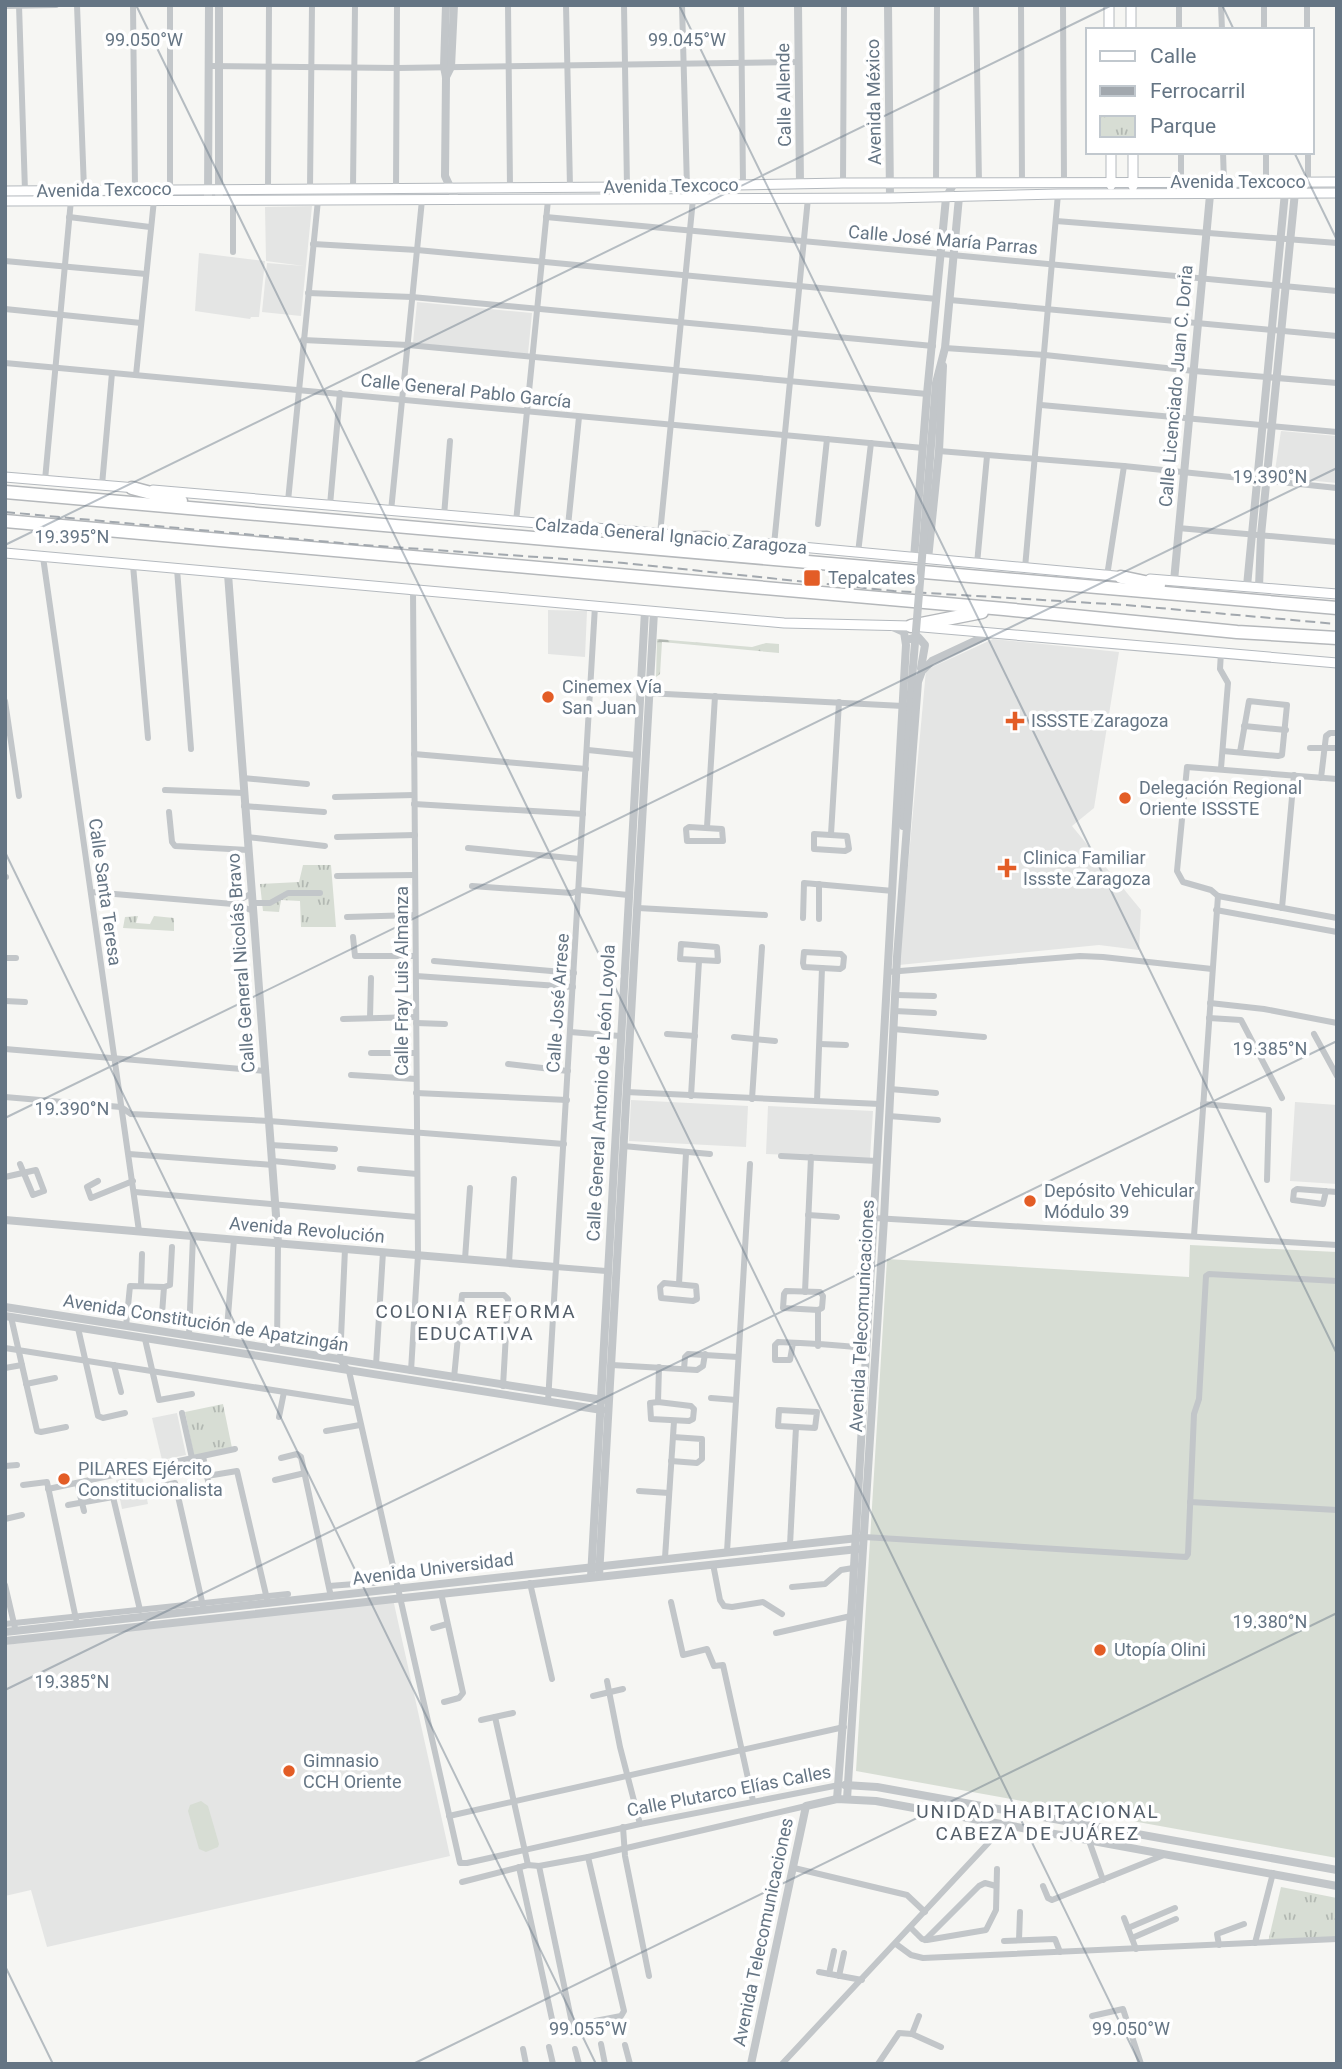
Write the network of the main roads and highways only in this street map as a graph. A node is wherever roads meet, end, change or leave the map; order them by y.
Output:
1 (1109, 5) edge
2 (1131, 5) edge
3 (1110, 28) edge
4 (1131, 28) edge
5 (1111, 154) edge
6 (1133, 154) edge
7 (1092, 182) junction
8 (1111, 182) junction
9 (1133, 182) junction
10 (1337, 182) edge
11 (1162, 183) junction
12 (409, 188) junction
13 (5, 191) edge
14 (1337, 193) edge
15 (1092, 194) junction
16 (1111, 194) junction
17 (1132, 194) junction
18 (1163, 195) junction
19 (5, 201) edge
20 (408, 201) junction
21 (5, 477) edge
22 (132, 488) junction
23 (5, 492) edge
24 (216, 510) junction
25 (5, 521) edge
26 (707, 538) junction
27 (591, 543) junction
28 (5, 553) edge
29 (1114, 576) junction
30 (1337, 594) edge
31 (1224, 598) junction
32 (1004, 608) junction
33 (1337, 608) edge
34 (911, 626) junction
35 (1337, 638) edge
36 (1337, 663) edge

1 - 3 main road
2 - 4 main road
5 - 8 main road
6 - 9 main road
7 - 8 main road, Avenida Texcoco
7 - 12 main road, Avenida Texcoco
7 - 15 main road
8 - 9 main road, Avenida Texcoco
8 - 16 main road
9 - 11 main road, Avenida Texcoco
9 - 17 main road
10 - 11 main road, Avenida Texcoco
11 - 18 main road
12 - 13 main road, Avenida Texcoco
12 - 20 main road
14 - 18 main road, Avenida Texcoco
15 - 16 main road, Avenida Texcoco
15 - 20 main road, Avenida Texcoco
16 - 17 main road, Avenida Texcoco
17 - 18 main road, Avenida Texcoco
19 - 20 main road, Avenida Texcoco
21 - 22 main road, Calzada General Ignacio Zaragoza
22 - 24 highway
22 - 26 main road, Calzada General Ignacio Zaragoza
23 - 24 highway, Calzada General Ignacio Zaragoza
24 - 27 highway, Calzada General Ignacio Zaragoza
25 - 32 highway
26 - 27 highway
26 - 29 main road, Calzada General Ignacio Zaragoza
27 - 31 highway, Calzada General Ignacio Zaragoza
28 - 34 main road
29 - 30 main road, Calzada General Ignacio Zaragoza
29 - 31 highway
31 - 33 highway, Calzada General Ignacio Zaragoza
32 - 34 highway
32 - 35 highway
34 - 36 main road

